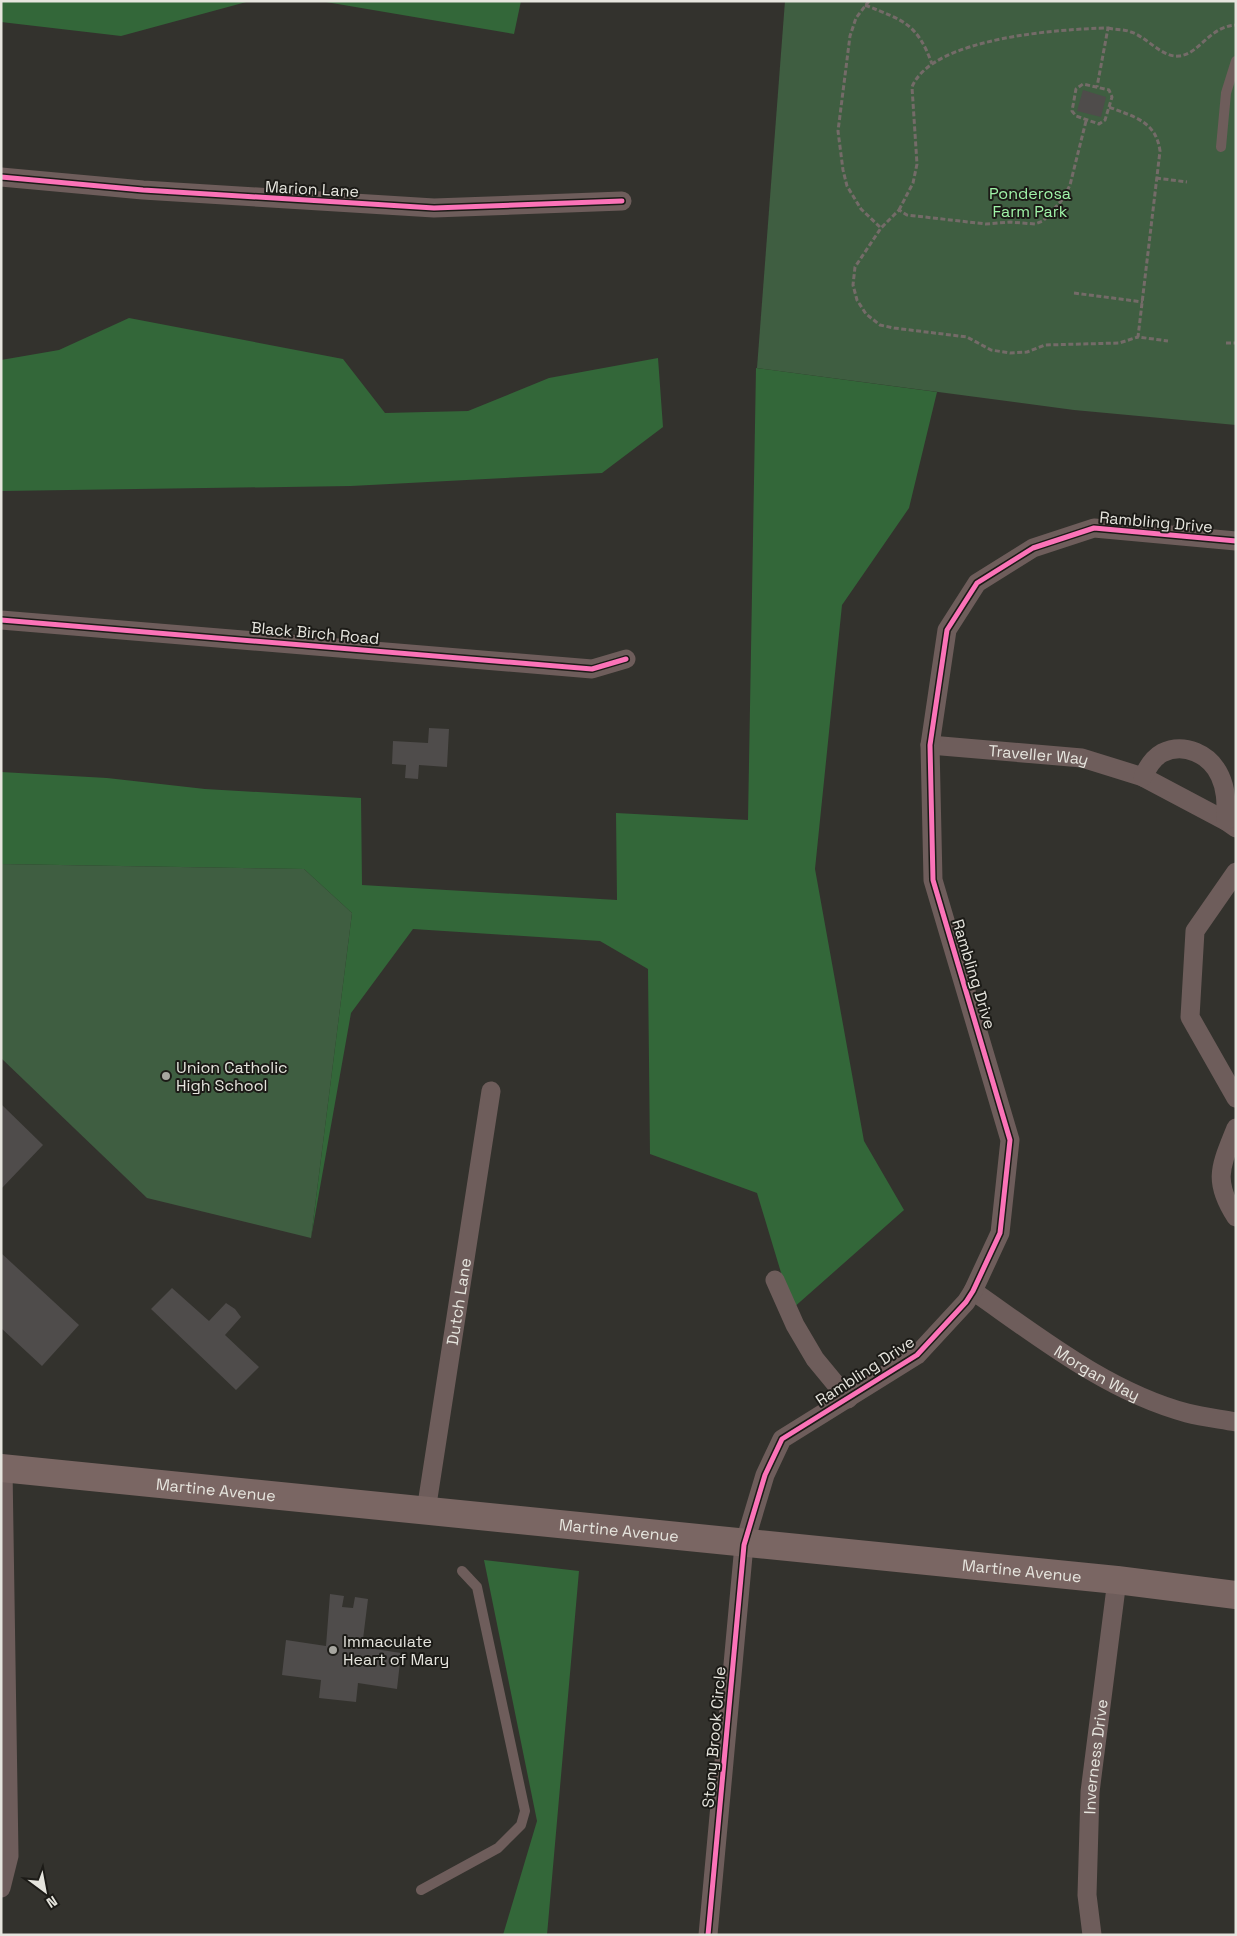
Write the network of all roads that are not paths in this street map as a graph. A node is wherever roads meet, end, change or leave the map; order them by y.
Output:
1 (1236, 61) edge
2 (1221, 147) dead end
3 (1, 177) edge
4 (622, 201) dead end
5 (1236, 542) edge
6 (1, 620) edge
7 (626, 659) dead end
8 (930, 746) junction
9 (1143, 777) junction
10 (1231, 825) edge
11 (1236, 872) edge
12 (492, 1091) dead end
13 (1236, 1098) edge
14 (1236, 1128) edge
15 (1236, 1217) edge
16 (775, 1280) dead end
17 (973, 1291) junction
18 (848, 1399) junction
19 (1236, 1422) edge
20 (2, 1468) edge
21 (426, 1511) junction
22 (745, 1542) junction
23 (462, 1571) dead end
24 (1117, 1580) junction
25 (1236, 1595) edge
26 (1, 1888) edge
27 (421, 1890) dead end
28 (708, 1935) edge
29 (1092, 1935) edge

1 - 2 lane
3 - 4 street, Marion Lane
5 - 8 street, Rambling Drive
6 - 7 street, Black Birch Road
8 - 9 street, Traveller Way
8 - 17 street, Rambling Drive
9 - 10 street, Traveller Way
9 - 10 street, Traveller Way
11 - 13 street
12 - 21 street, Dutch Lane
14 - 15 street
16 - 18 street
17 - 18 street, Rambling Drive
17 - 19 street, Morgan Way
18 - 22 street, Rambling Drive
20 - 21 main road, Martine Avenue
20 - 26 street
21 - 22 main road, Martine Avenue
22 - 24 main road, Martine Avenue
22 - 28 street, Stony Brook Circle
23 - 27 lane
24 - 25 main road, Martine Avenue
24 - 29 street, Inverness Drive

